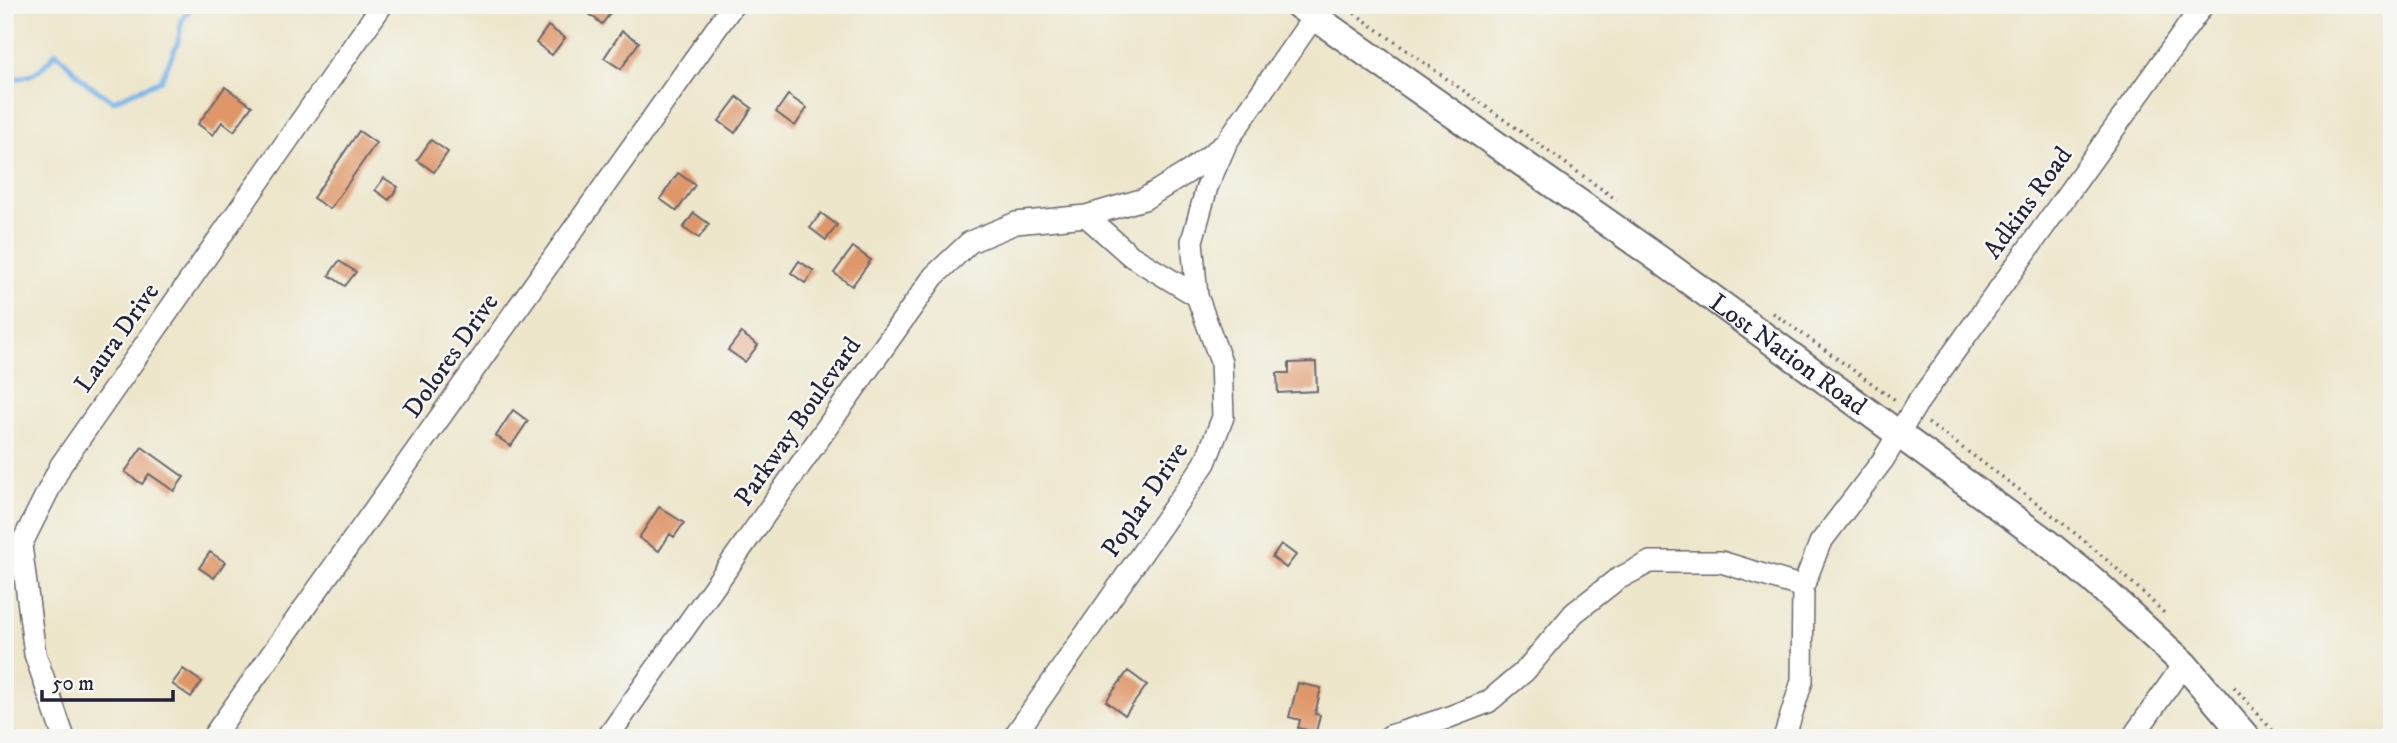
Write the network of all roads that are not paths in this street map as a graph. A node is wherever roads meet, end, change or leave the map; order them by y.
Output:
1 (382, 5) edge
2 (733, 5) edge
3 (2203, 5) edge
4 (1312, 9) edge
5 (1226, 143) junction
6 (1086, 216) junction
7 (1198, 296) junction
8 (1899, 433) junction
9 (1804, 587) junction
10 (2184, 664) junction
11 (1390, 736) dead end
12 (64, 738) edge
13 (212, 738) edge
14 (607, 738) edge
15 (1013, 738) edge
16 (1784, 738) edge
17 (2132, 738) edge
18 (2247, 738) edge

1 - 12 street, Laura Drive
2 - 13 street, Dolores Drive
3 - 8 street, Adkins Road
4 - 5 street, Parkway Boulevard
4 - 8 street, Lost Nation Road
5 - 6 street, Parkway Boulevard
5 - 7 street, Poplar Drive
6 - 7 street
6 - 14 street, Parkway Boulevard
7 - 15 street, Poplar Drive
8 - 9 street, Adkins Road
8 - 10 street, Lost Nation Road
9 - 11 street
9 - 16 street, Adkins Road
10 - 17 street
10 - 18 street, Lost Nation Road

